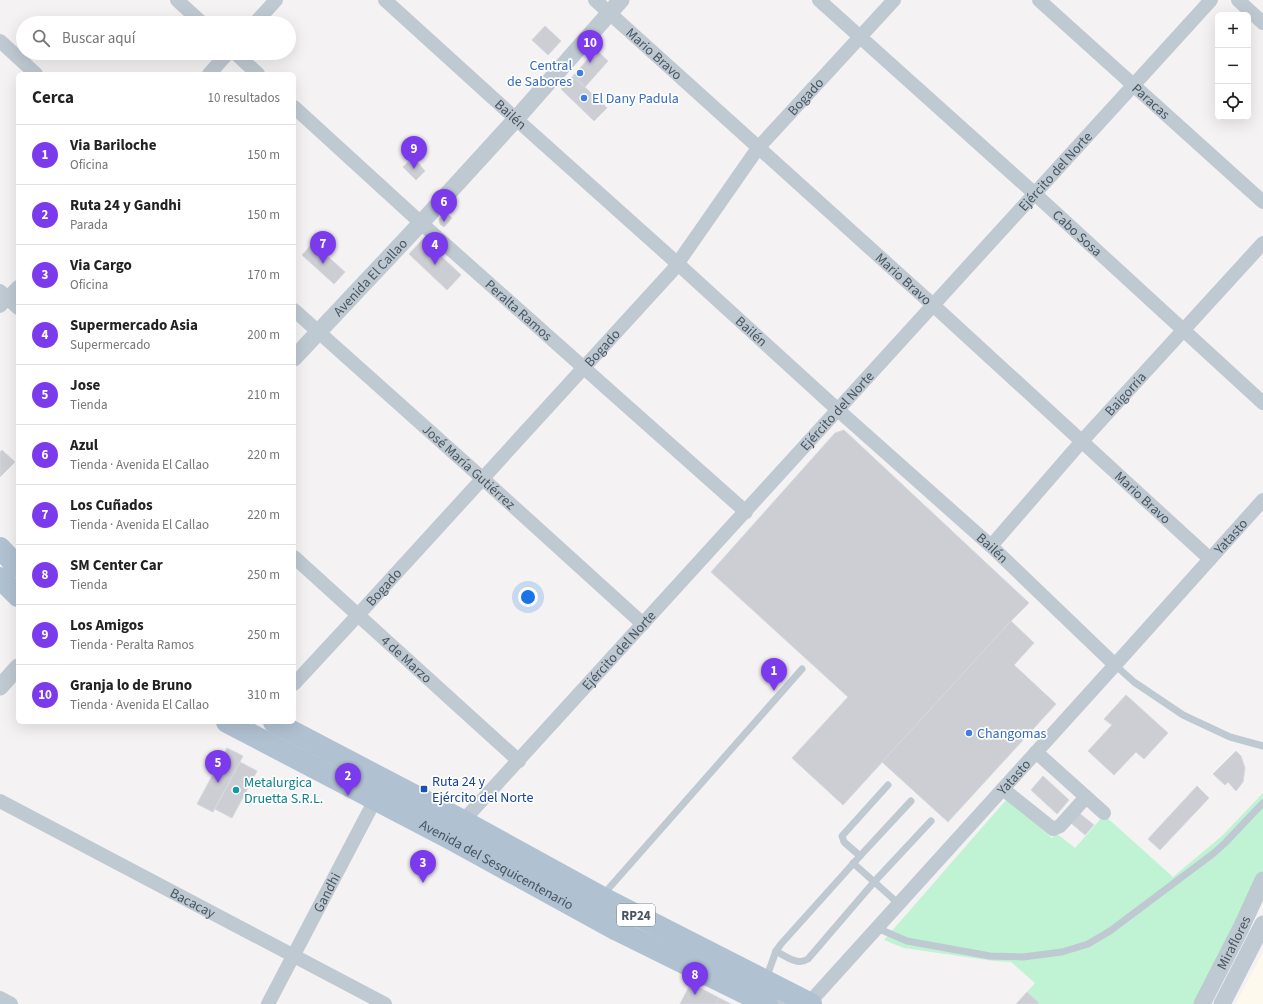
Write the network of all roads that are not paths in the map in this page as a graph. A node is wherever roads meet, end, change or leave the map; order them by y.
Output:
1 (177, 0) edge
2 (276, 0) edge
3 (385, 0) edge
4 (595, 0) edge
5 (621, 0) edge
6 (819, 0) edge
7 (894, 0) edge
8 (1039, 0) edge
9 (1211, 0) edge
10 (1238, 0) edge
11 (610, 14) junction
12 (194, 16) edge
13 (261, 16) edge
14 (1263, 23) edge
15 (860, 36) junction
16 (0, 41) edge
17 (16, 56) edge
18 (21, 60) edge
19 (222, 60) edge
20 (243, 60) edge
21 (34, 72) edge
22 (211, 72) edge
23 (256, 72) edge
24 (1134, 85) junction
25 (296, 109) edge
26 (516, 119) junction
27 (758, 148) junction
28 (1035, 194) junction
29 (1263, 202) edge
30 (421, 223) junction
31 (1263, 243) edge
32 (678, 264) junction
33 (16, 289) edge
34 (6, 301) edge
35 (933, 305) junction
36 (296, 312) edge
37 (1184, 330) junction
38 (317, 332) junction
39 (296, 356) edge
40 (584, 368) junction
41 (1263, 403) edge
42 (838, 410) junction
43 (1082, 441) junction
44 (482, 478) junction
45 (1263, 500) edge
46 (746, 512) junction
47 (991, 546) junction
48 (0, 548) edge
49 (296, 559) edge
50 (1210, 559) junction
51 (16, 565) edge
52 (0, 578) edge
53 (16, 594) edge
54 (358, 615) junction
55 (643, 624) junction
56 (1116, 665) junction
57 (16, 669) edge
58 (802, 670) dead end
59 (296, 682) edge
60 (0, 687) edge
61 (231, 724) edge
62 (278, 724) edge
63 (1263, 746) edge
64 (1036, 752) junction
65 (519, 761) junction
66 (388, 782) junction
67 (888, 785) dead end
68 (1003, 789) junction
69 (1086, 797) junction
70 (375, 800) junction
71 (0, 801) edge
72 (911, 801) dead end
73 (1263, 803) edge
74 (1104, 813) dead end
75 (463, 821) junction
76 (931, 821) dead end
77 (860, 856) junction
78 (853, 863) junction
79 (1263, 880) edge
80 (874, 882) junction
81 (899, 904) junction
82 (596, 906) junction
83 (1263, 924) edge
84 (877, 928) junction
85 (776, 951) junction
86 (294, 956) junction
87 (768, 996) edge
88 (0, 998) edge
89 (11, 1004) edge
90 (268, 1004) edge
91 (385, 1004) edge
92 (810, 1004) edge
93 (1202, 1004) edge
94 (1222, 1004) edge

1 - 12 street
2 - 13 street
3 - 26 street, Bailén
4 - 11 street, Mario Bravo
5 - 11 street, Avenida El Callao
6 - 15 street, Cabo Sosa
7 - 15 street, Bogado
8 - 24 street, Paracas
9 - 24 street, Ejército del Norte
10 - 14 street
11 - 26 street, Avenida El Callao
11 - 27 street, Mario Bravo
15 - 27 street, Bogado
15 - 28 street, Cabo Sosa
16 - 17 street
18 - 21 street
19 - 22 street
20 - 23 street
24 - 28 street, Ejército del Norte
24 - 29 street, Paracas
25 - 30 street, Peralta Ramos
26 - 30 street, Avenida El Callao
26 - 32 street, Bailén
27 - 32 street, Bogado
27 - 35 street, Mario Bravo
28 - 35 street, Ejército del Norte
28 - 37 street, Cabo Sosa
30 - 38 street, Avenida El Callao
30 - 40 street, Peralta Ramos
31 - 37 street, Baigorria
32 - 40 street, Bogado
32 - 42 street, Bailén
33 - 34 street
35 - 42 street, Ejército del Norte
35 - 43 street, Mario Bravo
36 - 38 street, José María Gutiérrez
37 - 41 street, Cabo Sosa
37 - 43 street, Baigorria
38 - 39 street, Avenida El Callao
38 - 44 street, José María Gutiérrez
40 - 44 street, Bogado
40 - 46 street, Peralta Ramos
42 - 46 street, Ejército del Norte
42 - 47 street, Bailén
43 - 47 street, Baigorria
43 - 50 street, Mario Bravo
44 - 54 street, Bogado
44 - 55 street, José María Gutiérrez
45 - 50 street, Yatasto
46 - 55 street, Ejército del Norte
47 - 56 street, Bailén
48 - 51 main road
49 - 54 street, 4 de Marzo
50 - 56 street, Yatasto
52 - 53 main road
54 - 59 street, Bogado
54 - 65 street, 4 de Marzo
55 - 65 street, Ejército del Norte
56 - 63 lane
56 - 64 street, Yatasto
57 - 60 street
58 - 82 lane
61 - 70 main road, Avenida del Sesquicentenario / RP24
62 - 66 main road, Avenida del Sesquicentenario / RP24
64 - 68 street, Yatasto
64 - 69 street
65 - 75 street, Ejército del Norte
66 - 70 street, Gandhi
66 - 75 main road, Avenida del Sesquicentenario / RP24
67 - 77 lane
68 - 69 street
68 - 81 street, Yatasto
69 - 74 street
70 - 82 main road, Avenida del Sesquicentenario / RP24
70 - 86 street, Gandhi
71 - 86 street, Bacacay
72 - 77 lane
73 - 84 lane
75 - 82 main road, Avenida del Sesquicentenario / RP24
76 - 80 lane
77 - 78 lane
78 - 80 lane
78 - 85 lane
79 - 93 street, Miraflores
80 - 81 lane
80 - 85 lane
81 - 84 street, Yatasto
82 - 87 main road, Avenida del Sesquicentenario / RP24
83 - 94 street, Miraflores
84 - 92 street, Yatasto
85 - 87 lane
86 - 90 street, Gandhi
86 - 91 street, Bacacay
87 - 92 main road, Avenida del Sesquicentenario / RP24
88 - 89 street

